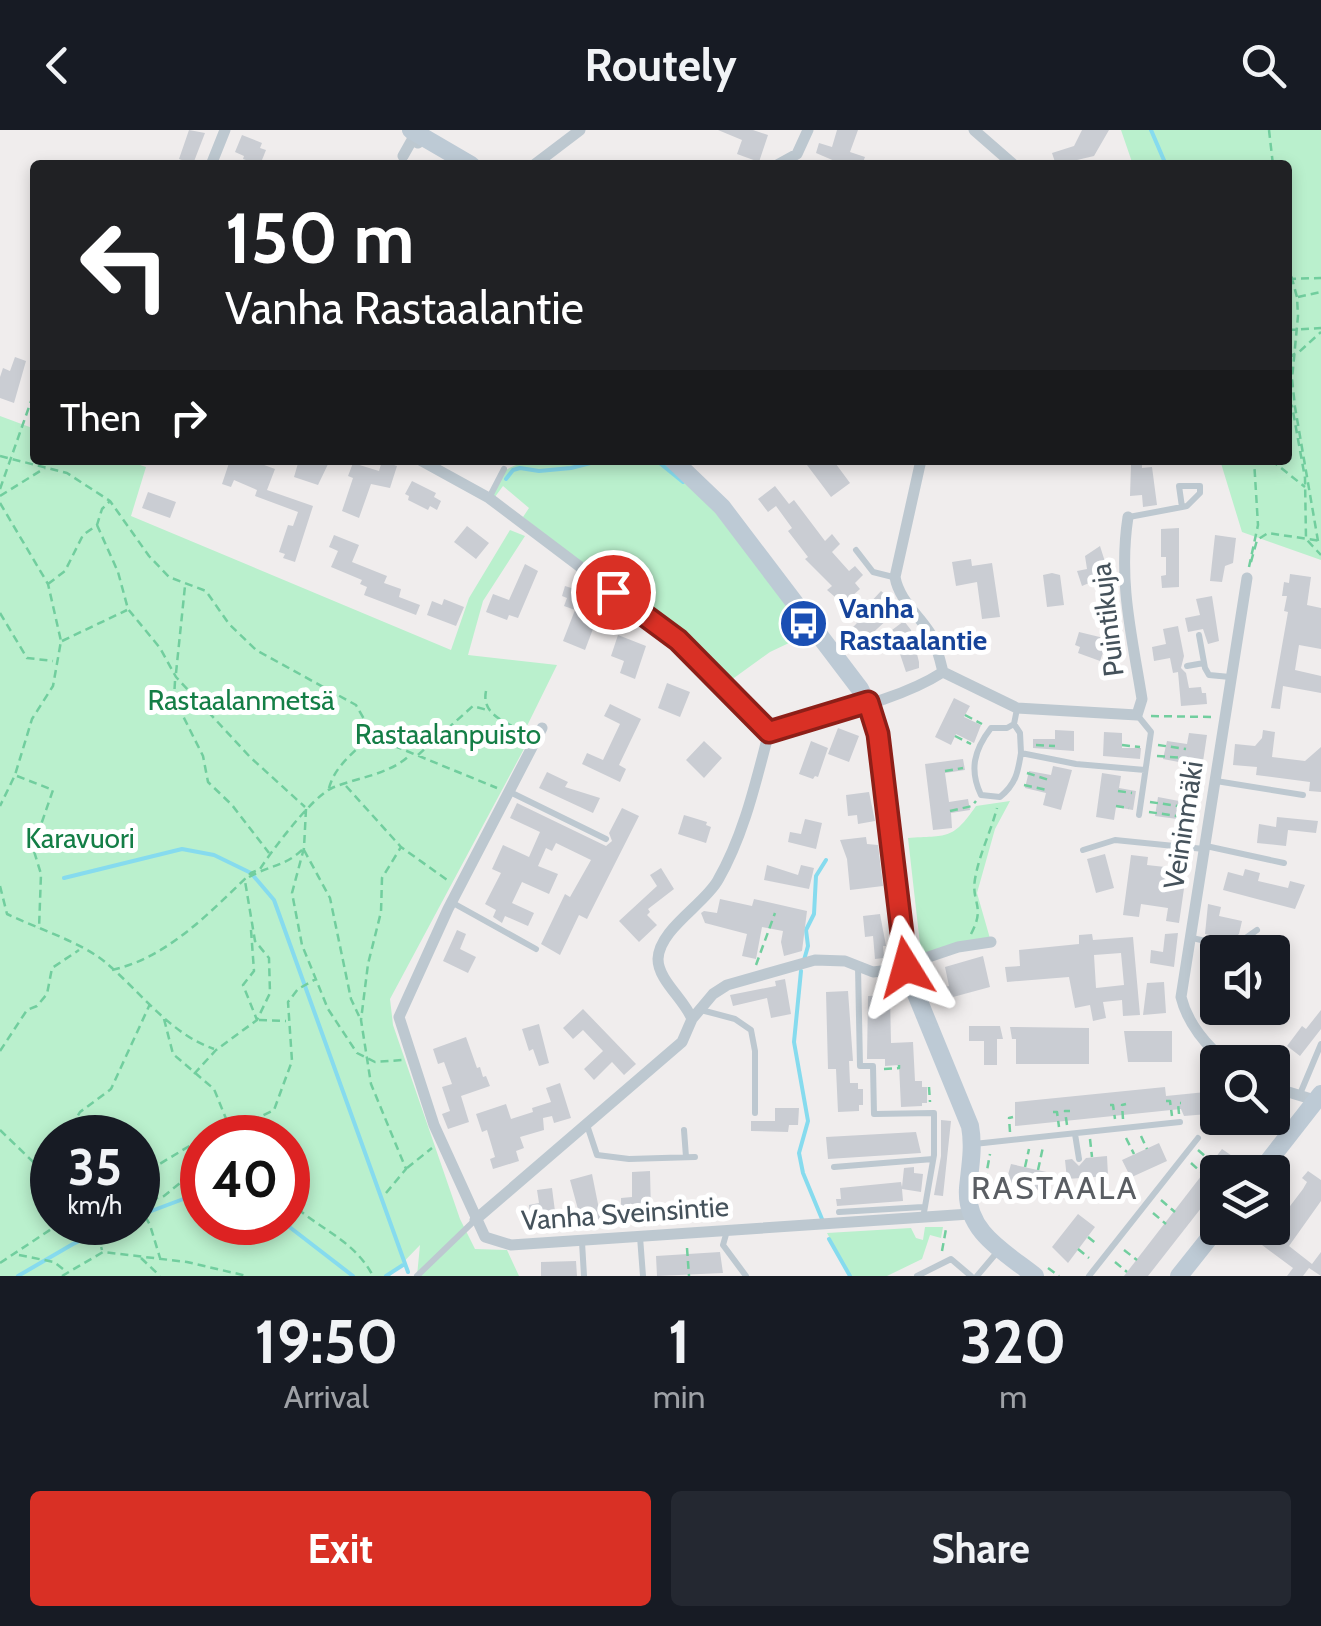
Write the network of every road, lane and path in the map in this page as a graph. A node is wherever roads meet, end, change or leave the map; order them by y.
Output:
1 (225, 130) edge
2 (580, 130) edge
3 (808, 130) edge
4 (974, 130) edge
5 (1269, 130) edge
6 (414, 137) edge
7 (797, 154) junction
8 (398, 159) edge
9 (213, 160) edge
10 (461, 160) edge
11 (541, 160) edge
12 (787, 160) edge
13 (802, 160) edge
14 (1008, 160) edge
15 (1272, 160) edge
16 (1321, 278) edge
17 (1292, 279) edge
18 (1292, 284) edge
19 (1321, 292) edge
20 (1297, 297) junction
21 (1321, 330) edge
22 (1298, 331) junction
23 (1292, 332) edge
24 (1295, 354) junction
25 (1292, 355) edge
26 (30, 405) edge
27 (1292, 406) edge
28 (0, 456) edge
29 (12, 459) junction
30 (30, 464) edge
31 (34, 465) edge
32 (429, 465) edge
33 (677, 465) edge
34 (920, 465) edge
35 (1254, 465) edge
36 (1277, 465) edge
37 (45, 468) junction
38 (504, 469) dead end
39 (1306, 488) junction
40 (0, 489) edge
41 (0, 496) edge
42 (489, 498) junction
43 (110, 501) junction
44 (0, 503) edge
45 (1182, 507) dead end
46 (1128, 517) joint
47 (96, 525) junction
48 (1306, 539) junction
49 (1320, 541) edge
50 (856, 550) dead end
51 (1321, 555) edge
52 (894, 578) junction
53 (1247, 578) junction
54 (48, 584) junction
55 (186, 584) junction
56 (128, 609) junction
57 (0, 613) edge
58 (1199, 635) dead end
59 (60, 641) junction
60 (55, 662) junction
61 (1204, 662) junction
62 (1187, 666) dead end
63 (942, 672) junction
64 (176, 677) junction
65 (1231, 677) junction
66 (486, 691) dead end
67 (868, 702) junction
68 (1017, 708) junction
69 (487, 710) junction
70 (965, 715) dead end
71 (1137, 715) junction
72 (1224, 717) junction
73 (1014, 724) junction
74 (991, 728) junction
75 (769, 732) junction
76 (370, 733) junction
77 (539, 734) joint
78 (955, 736) dead end
79 (1122, 745) dead end
80 (1055, 746) dead end
81 (979, 748) junction
82 (1021, 749) junction
83 (1149, 749) junction
84 (1186, 749) dead end
85 (414, 755) junction
86 (1185, 758) dead end
87 (973, 767) junction
88 (1145, 770) junction
89 (945, 771) dead end
90 (1018, 771) junction
91 (16, 775) junction
92 (1049, 780) dead end
93 (1216, 781) junction
94 (1014, 783) junction
95 (344, 784) junction
96 (328, 790) junction
97 (1047, 790) dead end
98 (1118, 791) dead end
99 (510, 792) junction
100 (981, 795) junction
101 (1304, 795) dead end
102 (1000, 797) junction
103 (0, 806) edge
104 (1116, 806) dead end
105 (1141, 806) junction
106 (1178, 806) dead end
107 (306, 808) junction
108 (950, 810) dead end
109 (1177, 816) dead end
110 (606, 840) dead end
111 (401, 846) junction
112 (304, 848) junction
113 (1205, 848) junction
114 (1083, 850) dead end
115 (270, 854) junction
116 (1284, 864) dead end
117 (244, 879) junction
118 (0, 886) edge
119 (459, 888) junction
120 (452, 902) junction
121 (774, 914) dead end
122 (252, 918) junction
123 (39, 929) junction
124 (1258, 930) dead end
125 (1190, 938) junction
126 (991, 942) dead end
127 (966, 945) junction
128 (80, 949) junction
129 (536, 949) dead end
130 (858, 965) junction
131 (906, 967) junction
132 (112, 970) junction
133 (753, 971) dead end
134 (316, 979) junction
135 (150, 1003) junction
136 (696, 1014) junction
137 (164, 1019) junction
138 (258, 1020) junction
139 (361, 1020) junction
140 (288, 1021) junction
141 (1321, 1044) edge
142 (1210, 1045) edge
143 (216, 1050) junction
144 (0, 1051) edge
145 (367, 1058) junction
146 (412, 1059) junction
147 (899, 1065) dead end
148 (873, 1069) junction
149 (194, 1074) junction
150 (928, 1087) dead end
151 (1314, 1098) edge
152 (1166, 1101) dead end
153 (1181, 1103) dead end
154 (1126, 1104) dead end
155 (1110, 1105) dead end
156 (1070, 1111) dead end
157 (1053, 1112) dead end
158 (755, 1113) dead end
159 (930, 1113) junction
160 (78, 1115) edge
161 (225, 1115) edge
162 (264, 1115) edge
163 (1013, 1117) dead end
164 (1176, 1123) junction
165 (587, 1124) junction
166 (1137, 1127) junction
167 (1121, 1129) junction
168 (0, 1130) edge
169 (684, 1130) dead end
170 (1089, 1132) junction
171 (1068, 1135) junction
172 (1045, 1138) junction
173 (1198, 1138) dead end
174 (1032, 1139) junction
175 (1012, 1141) junction
176 (442, 1142) junction
177 (981, 1144) junction
178 (1192, 1145) junction
179 (1147, 1149) dead end
180 (1134, 1154) dead end
181 (1204, 1155) edge
182 (1272, 1155) edge
183 (1183, 1156) junction
184 (1092, 1158) dead end
185 (30, 1159) edge
186 (933, 1159) junction
187 (1078, 1159) dead end
188 (834, 1167) dead end
189 (1025, 1167) dead end
190 (406, 1169) junction
191 (1038, 1170) dead end
192 (1200, 1171) edge
193 (983, 1189) dead end
194 (386, 1193) dead end
195 (1154, 1193) junction
196 (1144, 1206) junction
197 (839, 1212) dead end
198 (1176, 1212) dead end
199 (923, 1213) junction
200 (970, 1214) junction
201 (310, 1220) edge
202 (474, 1220) junction
203 (947, 1222) dead end
204 (1166, 1224) dead end
205 (727, 1232) junction
206 (686, 1234) junction
207 (640, 1237) junction
208 (1088, 1237) dead end
209 (582, 1241) junction
210 (1116, 1243) junction
211 (30, 1244) edge
212 (101, 1245) edge
213 (156, 1245) edge
214 (1204, 1245) edge
215 (1000, 1248) junction
216 (1078, 1250) dead end
217 (103, 1252) junction
218 (16, 1254) junction
219 (1107, 1254) junction
220 (140, 1256) junction
221 (160, 1259) junction
222 (1136, 1260) dead end
223 (0, 1262) edge
224 (942, 1264) junction
225 (1098, 1265) junction
226 (68, 1272) junction
227 (1127, 1272) dead end
228 (62, 1276) edge
229 (160, 1276) edge
230 (248, 1276) edge
231 (373, 1276) edge
232 (417, 1276) edge
233 (584, 1276) edge
234 (643, 1276) edge
235 (689, 1276) edge
236 (746, 1276) edge
237 (917, 1276) edge
238 (974, 1276) edge
239 (1036, 1276) edge
240 (1090, 1276) edge
241 (1180, 1276) edge

1 - 9 street
2 - 11 street
3 - 7 street
4 - 14 street
5 - 15 path
6 - 8 street
6 - 10 street
7 - 12 street
7 - 13 street
16 - 17 path
18 - 20 path
19 - 20 path
20 - 22 path
21 - 22 path
21 - 24 path
22 - 23 path
22 - 24 path
24 - 25 path
24 - 49 path
26 - 29 path
27 - 39 path
28 - 29 path
29 - 30 path
29 - 40 path
31 - 37 path
32 - 42 street
33 - 67 street
34 - 52 street
35 - 53 path
36 - 39 path
37 - 41 path
37 - 43 path
38 - 42 lane
39 - 48 path
42 - 75 street
43 - 47 path
43 - 55 path
44 - 54 path
45 - 46 lane
46 - 71 street, Puintikuja
47 - 54 path
47 - 56 path
48 - 49 path
48 - 51 path
48 - 53 path
50 - 52 lane
52 - 63 street
53 - 65 street, Veininmäki
54 - 59 path
55 - 64 path
55 - 76 path
56 - 59 path
56 - 64 path
57 - 60 path
58 - 61 lane
59 - 60 path
60 - 91 path
61 - 62 lane
61 - 65 lane
63 - 67 street
63 - 68 street
64 - 107 path
64 - 115 path
65 - 72 street, Veininmäki
66 - 69 path
67 - 75 street
67 - 131 street
68 - 71 street
68 - 73 lane
69 - 77 path
69 - 85 path
70 - 74 path
71 - 72 path
71 - 83 lane
72 - 93 street, Veininmäki
73 - 74 lane
73 - 82 lane
74 - 81 lane
75 - 136 street
76 - 85 path
76 - 96 path
77 - 99 street
78 - 81 path
79 - 83 path
80 - 82 path
81 - 87 lane
82 - 88 lane
82 - 90 lane
83 - 84 path
83 - 86 path
83 - 88 lane
85 - 95 path
85 - 99 path
87 - 89 path
87 - 100 lane
88 - 105 lane
90 - 92 path
90 - 94 lane
91 - 103 path
91 - 123 path
93 - 101 lane
93 - 113 street, Veininmäki
94 - 97 path
94 - 102 lane
95 - 96 path
95 - 111 path
96 - 107 path
98 - 105 path
99 - 110 lane
99 - 119 street
100 - 102 lane
100 - 108 path
102 - 127 path
104 - 105 path
105 - 106 path
105 - 109 path
107 - 112 path
107 - 115 path
111 - 119 path
111 - 139 path
112 - 117 path
112 - 134 path
112 - 139 path
113 - 114 lane
113 - 116 lane
113 - 125 street, Veininmäki
115 - 117 path
117 - 122 path
117 - 132 path
118 - 123 path
119 - 120 street
120 - 129 lane
120 - 146 street
121 - 133 path
122 - 138 path
122 - 138 path
123 - 128 path
124 - 125 lane
125 - 142 street, Veininmäki
126 - 127 street
127 - 131 street
128 - 132 path
128 - 144 path
130 - 131 street
130 - 136 street
130 - 148 lane
131 - 177 street
132 - 135 path
134 - 140 path
134 - 145 path
135 - 137 path
135 - 160 path
136 - 158 lane
136 - 165 street
137 - 143 path
137 - 149 path
138 - 140 path
138 - 143 path
139 - 145 path
140 - 162 path
141 - 151 lane
143 - 149 path
145 - 146 path
145 - 190 path
146 - 176 street
147 - 148 path
148 - 159 lane
149 - 161 path
150 - 159 path
151 - 182 street
152 - 164 path
153 - 164 path
154 - 167 path
155 - 167 path
156 - 171 path
157 - 171 path
159 - 186 lane
163 - 175 path
164 - 166 lane
165 - 169 lane
165 - 202 street
166 - 167 lane
166 - 179 path
167 - 170 lane
167 - 180 path
168 - 185 path
170 - 171 lane
170 - 184 path
171 - 172 lane
171 - 187 lane
172 - 174 lane
172 - 191 path
173 - 178 lane
174 - 175 lane
174 - 189 path
175 - 177 lane
176 - 190 path
176 - 202 street
177 - 193 path
177 - 200 street
178 - 181 path
178 - 183 lane
183 - 192 path
183 - 195 lane
186 - 188 lane
186 - 199 lane
190 - 194 path
195 - 196 lane
195 - 198 path
196 - 204 path
196 - 210 lane
197 - 199 lane
199 - 200 street, Vanha Sveinsintie
199 - 205 street, Vanha Sveinsintie
200 - 215 street
201 - 231 path
202 - 209 street, Vanha Sveinsintie
202 - 232 lane
203 - 224 path
205 - 206 street, Vanha Sveinsintie
205 - 236 lane
206 - 207 street, Vanha Sveinsintie
206 - 235 path
207 - 209 street, Vanha Sveinsintie
207 - 234 lane
208 - 219 path
209 - 233 lane
210 - 219 lane
210 - 222 path
211 - 218 path
212 - 217 path
213 - 221 path
214 - 241 street
215 - 238 lane
215 - 239 street
216 - 225 path
217 - 220 path
217 - 226 path
218 - 223 path
218 - 226 path
219 - 225 lane
219 - 227 path
220 - 221 path
220 - 229 path
221 - 230 path
224 - 237 lane
224 - 238 lane
225 - 240 lane
226 - 228 path

